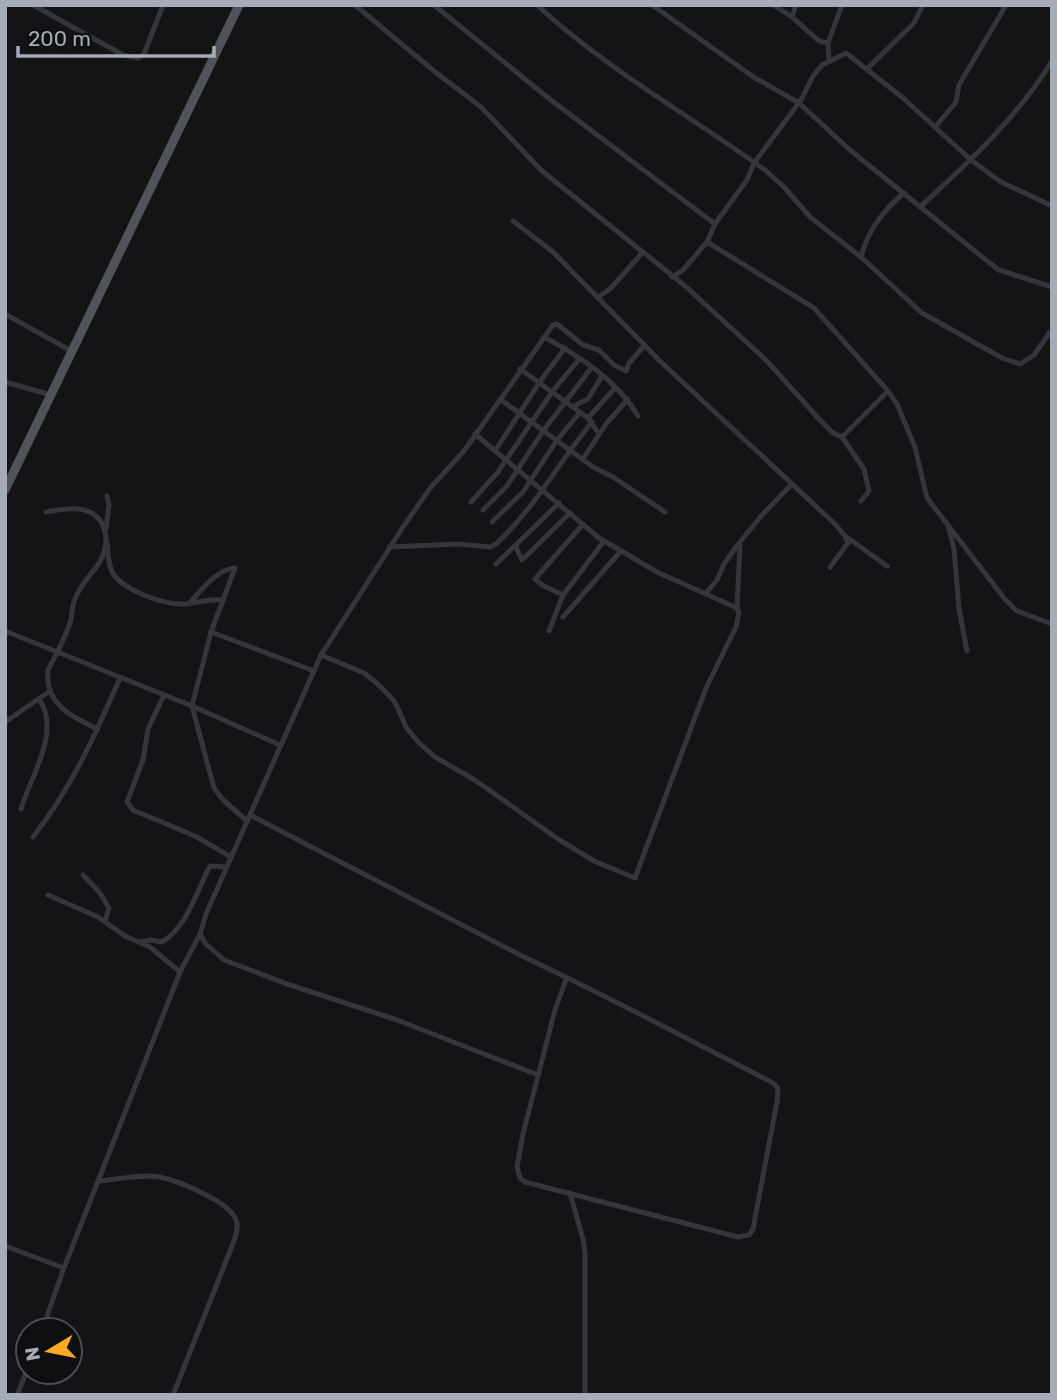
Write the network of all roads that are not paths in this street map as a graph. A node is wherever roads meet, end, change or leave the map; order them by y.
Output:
1 (33, 5) edge
2 (163, 5) edge
3 (239, 5) edge
4 (355, 5) edge
5 (434, 5) edge
6 (537, 5) edge
7 (652, 5) edge
8 (774, 5) edge
9 (796, 5) edge
10 (842, 5) edge
11 (923, 5) edge
12 (1006, 5) edge
13 (792, 17) junction
14 (828, 43) junction
15 (1052, 61) edge
16 (829, 62) junction
17 (867, 69) junction
18 (799, 103) junction
19 (936, 126) junction
20 (971, 160) junction
21 (754, 163) junction
22 (904, 193) junction
23 (1052, 206) edge
24 (920, 207) junction
25 (513, 221) dead end
26 (715, 224) junction
27 (707, 242) junction
28 (643, 252) junction
29 (861, 257) junction
30 (672, 277) junction
31 (1052, 287) edge
32 (598, 297) junction
33 (5, 314) edge
34 (1050, 332) dead end
35 (544, 337) junction
36 (645, 345) junction
37 (565, 348) junction
38 (73, 352) junction
39 (579, 359) junction
40 (592, 367) junction
41 (520, 369) junction
42 (602, 376) junction
43 (5, 382) edge
44 (539, 383) junction
45 (615, 388) junction
46 (888, 391) junction
47 (552, 393) junction
48 (51, 395) junction
49 (500, 399) junction
50 (628, 399) junction
51 (565, 403) junction
52 (572, 407) junction
53 (519, 412) junction
54 (580, 412) junction
55 (638, 416) dead end
56 (590, 420) junction
57 (532, 423) junction
58 (606, 424) junction
59 (543, 431) junction
60 (475, 434) junction
61 (599, 434) junction
62 (842, 437) junction
63 (557, 440) junction
64 (570, 449) junction
65 (495, 451) junction
66 (583, 459) junction
67 (506, 461) junction
68 (517, 469) junction
69 (531, 481) junction
70 (791, 485) junction
71 (542, 489) junction
72 (5, 490) edge
73 (107, 496) dead end
74 (861, 501) dead end
75 (471, 502) dead end
76 (559, 503) junction
77 (483, 510) dead end
78 (46, 512) dead end
79 (665, 512) dead end
80 (570, 513) junction
81 (492, 522) dead end
82 (947, 522) junction
83 (583, 524) junction
84 (106, 529) junction
85 (845, 536) junction
86 (107, 541) junction
87 (604, 541) junction
88 (740, 545) junction
89 (389, 547) junction
90 (516, 547) junction
91 (620, 552) junction
92 (496, 564) dead end
93 (887, 566) dead end
94 (830, 567) dead end
95 (706, 593) junction
96 (563, 595) junction
97 (223, 600) junction
98 (189, 604) junction
99 (737, 608) junction
100 (563, 617) dead end
101 (1052, 624) edge
102 (5, 631) edge
103 (549, 631) dead end
104 (211, 632) junction
105 (967, 651) dead end
106 (56, 653) junction
107 (321, 655) junction
108 (314, 671) junction
109 (120, 678) junction
110 (50, 691) junction
111 (164, 695) junction
112 (39, 699) junction
113 (192, 706) junction
114 (5, 722) edge
115 (97, 729) junction
116 (280, 744) junction
117 (21, 809) dead end
118 (250, 815) junction
119 (247, 821) junction
120 (33, 837) dead end
121 (231, 857) junction
122 (227, 867) junction
123 (83, 875) dead end
124 (48, 895) dead end
125 (105, 921) junction
126 (200, 934) junction
127 (138, 942) junction
128 (180, 972) junction
129 (566, 977) junction
130 (538, 1075) junction
131 (99, 1181) junction
132 (570, 1193) junction
133 (5, 1246) edge
134 (64, 1268) junction
135 (47, 1316) edge
136 (173, 1395) edge
137 (585, 1395) edge

1 - 2 street
3 - 38 main road
4 - 28 street
5 - 26 street
6 - 21 street
7 - 18 street
8 - 13 street
9 - 13 street
10 - 14 street
11 - 17 street
12 - 19 street
13 - 14 street
14 - 16 street
15 - 20 street
16 - 17 street
16 - 18 street
17 - 19 street
18 - 21 street
18 - 22 street
19 - 20 street
20 - 23 street
20 - 24 street
21 - 26 street
21 - 29 street
22 - 24 street
22 - 29 street
24 - 31 street
25 - 32 street
26 - 27 street
27 - 30 street
27 - 46 street
28 - 30 street
28 - 32 street
29 - 34 street
30 - 62 street
32 - 36 street
33 - 38 street
35 - 36 street
35 - 37 street
35 - 41 street
36 - 70 street
37 - 39 street
37 - 44 street
38 - 48 main road
39 - 40 street
39 - 47 street
40 - 42 street
40 - 51 street
41 - 44 street
41 - 49 street
42 - 45 street
42 - 52 street
43 - 48 street
44 - 47 street
44 - 53 street
45 - 50 street
45 - 56 street
46 - 62 street
46 - 82 street
47 - 51 street
47 - 57 street
48 - 72 main road
49 - 53 street
49 - 60 street
50 - 55 street
50 - 58 street
51 - 52 street
51 - 59 street
52 - 54 street
53 - 57 street
53 - 65 street
54 - 56 street
54 - 63 street
56 - 58 street
56 - 61 street
56 - 64 street
57 - 59 street
57 - 67 street
58 - 61 street
59 - 63 street
59 - 68 street
60 - 65 street
60 - 89 street
61 - 66 street
62 - 74 street
63 - 64 street
63 - 69 street
64 - 66 street
64 - 71 street
65 - 67 street
66 - 79 street
67 - 68 street
67 - 75 street
68 - 69 street
68 - 77 street
69 - 71 street
69 - 81 street
70 - 85 street
70 - 88 street
71 - 76 street
71 - 89 street
73 - 84 street
76 - 80 street
76 - 90 street
78 - 84 street
80 - 83 street
80 - 90 street
82 - 101 street
82 - 105 street
83 - 87 street
83 - 96 street
84 - 86 street
85 - 93 street
85 - 94 street
86 - 98 street
86 - 106 street
87 - 91 street
87 - 96 street
88 - 95 street
88 - 99 street
89 - 107 street
90 - 92 street
91 - 95 street
91 - 100 street
95 - 99 street
96 - 103 street
97 - 98 street
97 - 98 street
97 - 104 street
99 - 107 street
102 - 106 street
104 - 108 street
104 - 113 street
106 - 109 street
106 - 110 street
107 - 108 street
108 - 116 street
109 - 111 street
109 - 115 street
110 - 112 street
110 - 115 street
111 - 113 street
111 - 121 street
112 - 114 street
112 - 117 street
113 - 116 street
113 - 119 street
115 - 120 street
116 - 118 street
118 - 119 street
118 - 129 street
119 - 121 street
121 - 122 street
122 - 126 street
122 - 127 street
123 - 125 street
124 - 125 street
125 - 127 street
126 - 128 street
126 - 130 street
127 - 128 street
128 - 131 street
129 - 130 street
129 - 132 street
130 - 132 street
131 - 134 street
131 - 136 street
132 - 137 street
133 - 134 street
134 - 135 street

